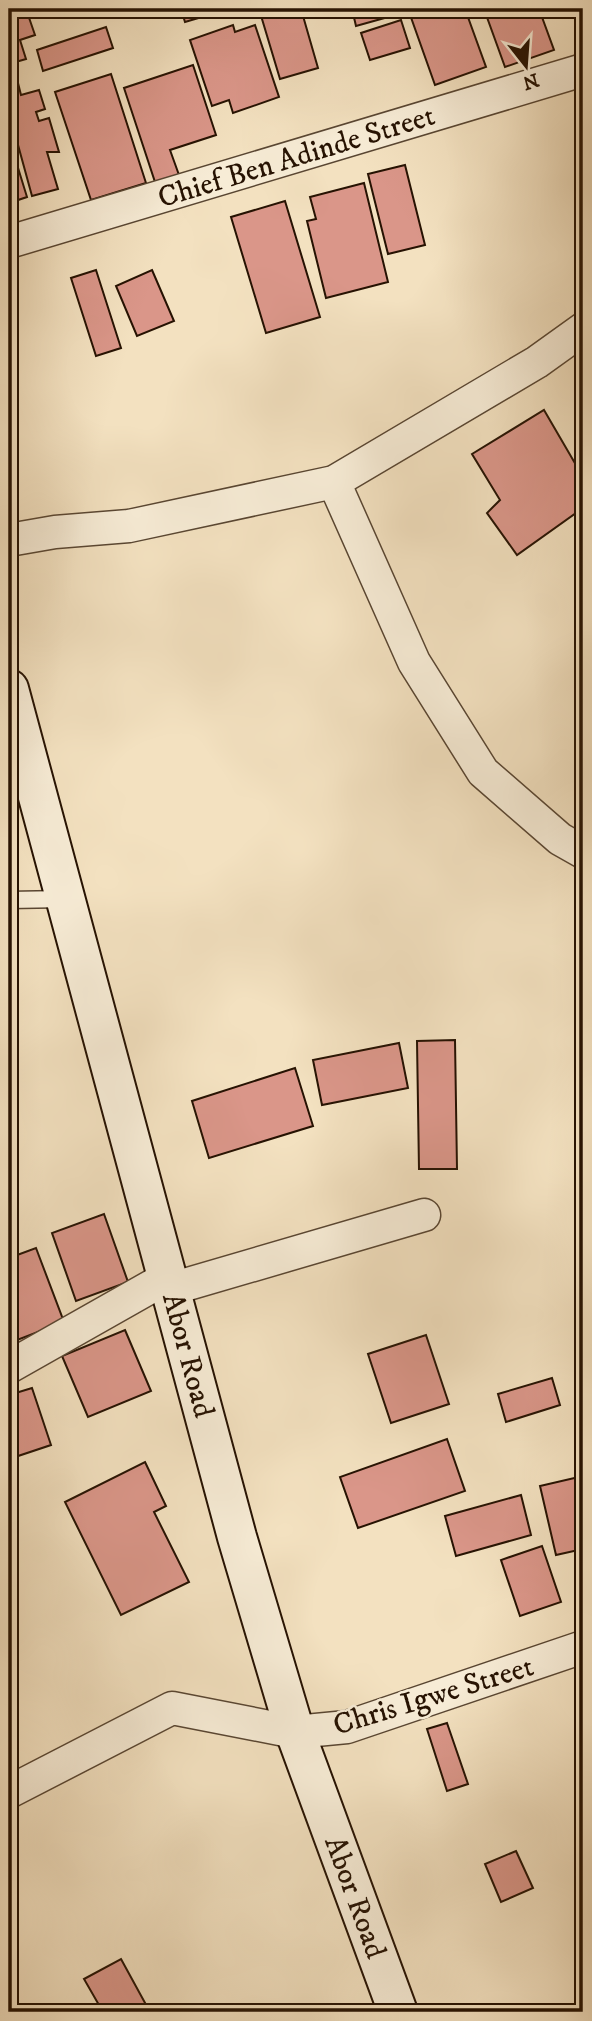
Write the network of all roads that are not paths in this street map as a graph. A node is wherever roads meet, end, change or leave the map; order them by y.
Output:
1 (583, 70) edge
2 (9, 242) edge
3 (583, 328) edge
4 (334, 482) junction
5 (9, 540) edge
6 (9, 690) edge
7 (583, 852) edge
8 (65, 898) junction
9 (9, 900) edge
10 (424, 1215) dead end
11 (170, 1283) junction
12 (9, 1367) edge
13 (583, 1647) edge
14 (295, 1732) junction
15 (9, 1792) edge
16 (398, 2012) edge

1 - 2 street, Chief Ben Adinde Street
3 - 4 street
4 - 5 street
4 - 7 street
6 - 8 street, Abor Road
8 - 9 lane
8 - 11 street, Abor Road
10 - 11 street
11 - 12 street
11 - 14 street, Abor Road
13 - 14 street, Chris Igwe Street
14 - 15 street, Chris Igwe Street
14 - 16 street, Abor Road

